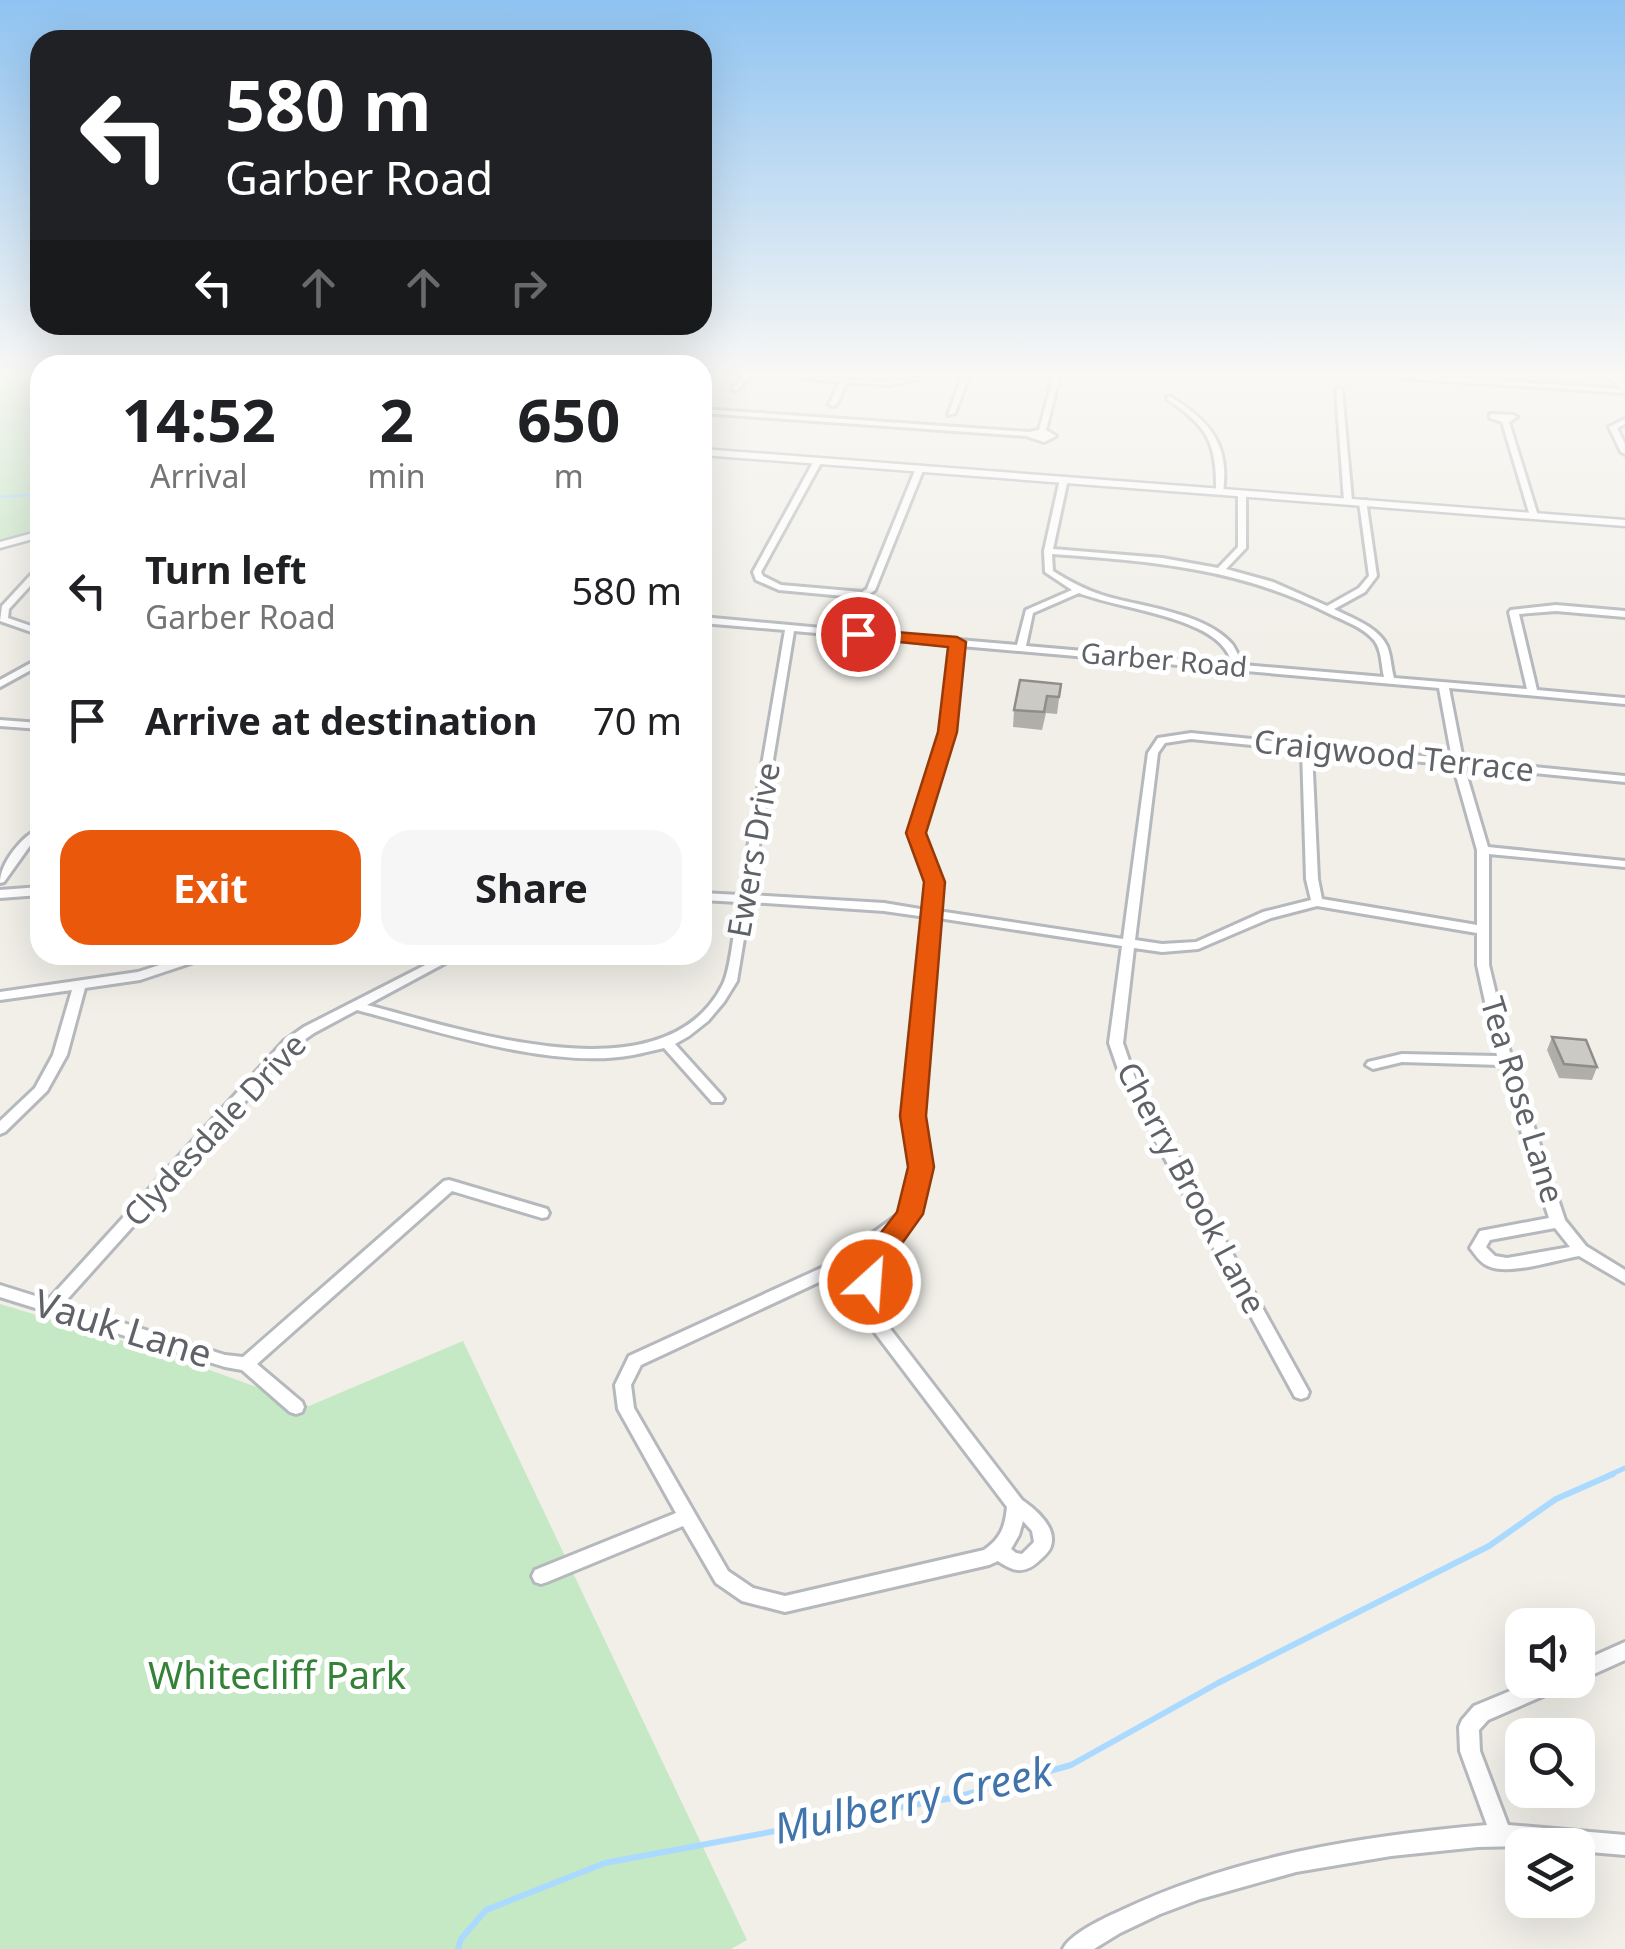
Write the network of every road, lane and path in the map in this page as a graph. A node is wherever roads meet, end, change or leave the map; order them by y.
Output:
1 (815, 465) edge
2 (881, 465) edge
3 (1221, 465) edge
4 (1345, 465) edge
5 (1518, 465) edge
6 (920, 468) junction
7 (1064, 480) junction
8 (1220, 492) junction
9 (1242, 493) junction
10 (1348, 501) junction
11 (1362, 502) junction
12 (1534, 516) junction
13 (1625, 523) edge
14 (30, 537) edge
15 (0, 545) edge
16 (1048, 551) junction
17 (1222, 568) junction
18 (30, 581) edge
19 (1076, 592) junction
20 (864, 594) junction
21 (1328, 609) junction
22 (1625, 614) edge
23 (712, 621) edge
24 (790, 628) junction
25 (30, 630) edge
26 (824, 631) junction
27 (957, 642) junction
28 (1021, 647) junction
29 (1238, 666) junction
30 (30, 667) edge
31 (1389, 680) junction
32 (0, 684) edge
33 (1443, 685) junction
34 (1533, 693) junction
35 (1625, 701) edge
36 (0, 723) edge
37 (30, 725) edge
38 (1162, 740) joint
39 (1307, 748) junction
40 (1458, 763) junction
41 (1625, 779) edge
42 (30, 843) edge
43 (1483, 850) junction
44 (1625, 864) edge
45 (0, 880) edge
46 (30, 892) edge
47 (0, 894) edge
48 (712, 896) edge
49 (744, 898) junction
50 (1317, 902) junction
51 (933, 916) junction
52 (1483, 930) junction
53 (1131, 944) junction
54 (172, 965) edge
55 (435, 965) edge
56 (79, 987) junction
57 (0, 996) edge
58 (356, 1006) junction
59 (667, 1043) junction
60 (1506, 1061) junction
61 (1372, 1065) dead end
62 (716, 1100) dead end
63 (0, 1129) edge
64 (542, 1212) dead end
65 (910, 1214) junction
66 (1558, 1222) junction
67 (1575, 1244) junction
68 (835, 1268) junction
69 (1625, 1277) edge
70 (0, 1292) edge
71 (865, 1304) junction
72 (51, 1306) junction
73 (246, 1364) junction
74 (1301, 1392) dead end
75 (296, 1406) dead end
76 (1016, 1506) junction
77 (685, 1517) junction
78 (999, 1551) junction
79 (541, 1576) dead end
80 (1625, 1652) edge
81 (1595, 1665) edge
82 (1516, 1698) edge
83 (1501, 1835) junction
84 (1625, 1845) edge
85 (1074, 1949) edge

1 - 20 street
2 - 6 street
3 - 8 street
4 - 10 street
5 - 12 street
6 - 7 street
6 - 20 street
7 - 8 street
7 - 16 street
8 - 9 street
9 - 10 street
9 - 17 street
10 - 11 street
11 - 12 street
11 - 21 street
12 - 13 street
14 - 15 street
16 - 17 street
16 - 19 street
17 - 21 street
18 - 25 street
19 - 28 street
19 - 29 street
20 - 26 street
21 - 31 street
22 - 34 street
23 - 24 street, Garber Road
24 - 26 street, Garber Road
24 - 49 street, Ewers Drive
26 - 27 street, Garber Road
27 - 28 street, Garber Road
27 - 51 street
28 - 29 street, Garber Road
29 - 31 street, Garber Road
30 - 32 street
31 - 33 street, Garber Road
33 - 34 street, Garber Road
33 - 40 street, Tea Rose Lane
34 - 35 street, Garber Road
36 - 37 street
38 - 39 street, Craigwood Terrace
38 - 53 street, Cherry Brook Lane
39 - 40 street, Craigwood Terrace
39 - 50 street
40 - 41 street, Craigwood Terrace
40 - 43 street, Tea Rose Lane
42 - 45 street
43 - 44 street
43 - 52 street, Tea Rose Lane
46 - 47 street
48 - 49 street
49 - 51 street
49 - 59 street, Ewers Drive
50 - 52 street
50 - 53 street
51 - 53 street
51 - 65 street
52 - 60 street, Tea Rose Lane
53 - 74 street, Cherry Brook Lane
54 - 56 street
55 - 58 street, Clydesdale Drive
56 - 57 street
56 - 63 street
58 - 59 street, Ewers Drive
58 - 72 street, Clydesdale Drive
59 - 62 street
60 - 61 street
60 - 66 street, Tea Rose Lane
64 - 73 street
65 - 68 street
65 - 71 street
66 - 67 street, Tea Rose Lane
66 - 67 street, Tea Rose Lane
67 - 69 street
68 - 71 street
68 - 77 street
70 - 72 street, Vauk Lane
71 - 76 street
72 - 73 street, Vauk Lane
73 - 75 street
76 - 78 street
76 - 78 street
77 - 78 street
77 - 79 street
80 - 81 street
82 - 83 street
83 - 84 street
83 - 85 street

